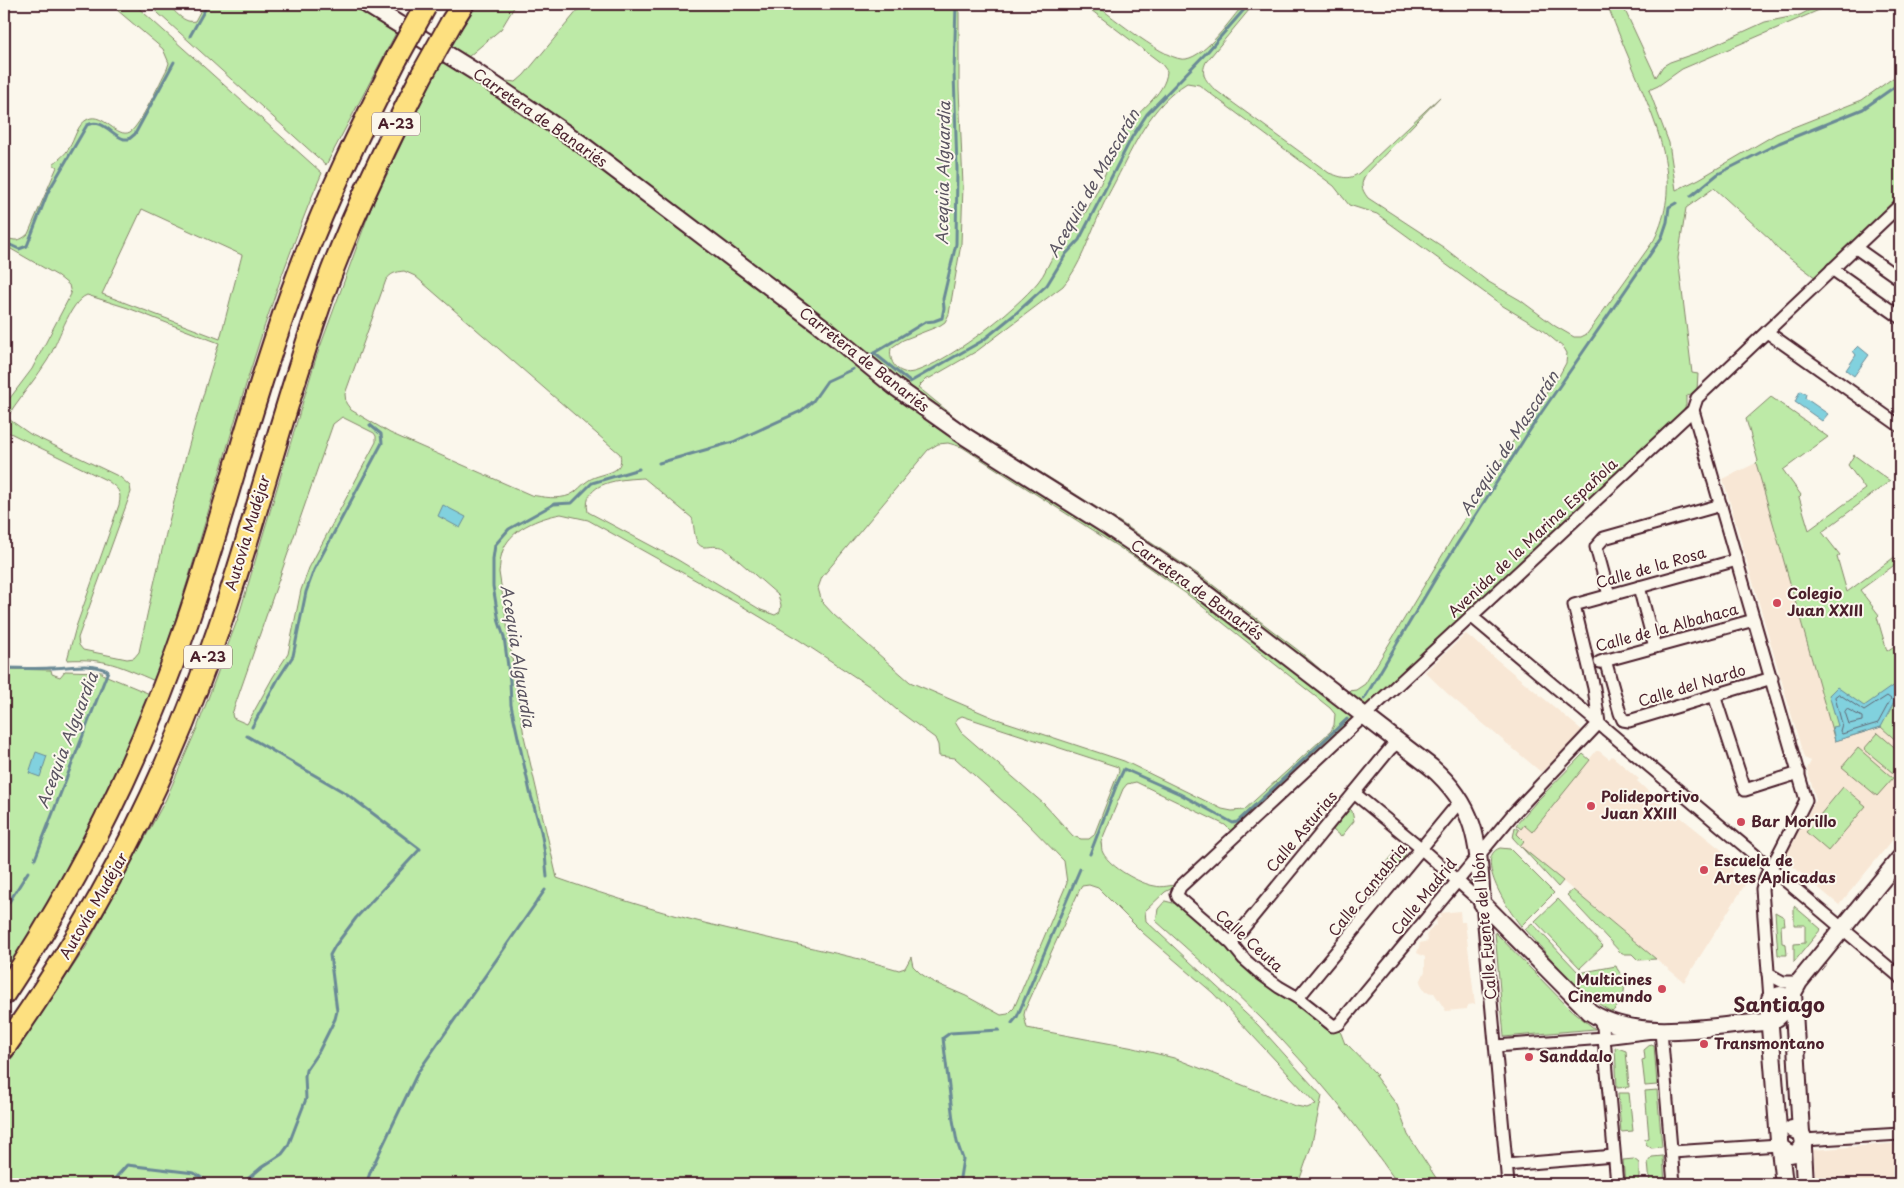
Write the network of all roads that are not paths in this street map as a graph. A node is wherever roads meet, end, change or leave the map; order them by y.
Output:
1 (366, 4) edge
2 (463, 4) edge
3 (426, 6) edge
4 (1900, 205) edge
5 (1856, 248) junction
6 (1832, 269) junction
7 (1900, 279) edge
8 (1900, 317) edge
9 (1767, 332) junction
10 (1693, 410) junction
11 (1900, 426) edge
12 (1721, 505) junction
13 (1736, 560) junction
14 (1639, 587) junction
15 (1609, 595) junction
16 (1574, 605) joint
17 (1471, 616) junction
18 (1754, 620) junction
19 (1655, 646) junction
20 (1605, 660) junction
21 (1588, 665) junction
22 (1772, 678) junction
23 (1714, 695) junction
24 (1364, 716) junction
25 (1599, 723) junction
26 (1398, 742) junction
27 (1799, 773) junction
28 (1354, 793) junction
29 (1461, 800) junction
30 (1420, 849) junction
31 (1479, 854) junction
32 (1900, 858) edge
33 (1770, 868) junction
34 (1459, 880) junction
35 (1180, 887) joint
36 (1482, 903) junction
37 (1842, 929) junction
38 (1230, 943) junction
39 (1768, 974) junction
40 (1900, 977) edge
41 (1799, 982) junction
42 (4, 994) edge
43 (1298, 998) junction
44 (1770, 999) junction
45 (1792, 1001) junction
46 (1598, 1018) junction
47 (1770, 1021) junction
48 (1336, 1026) joint
49 (1661, 1031) junction
50 (1604, 1038) junction
51 (1496, 1046) junction
52 (4, 1048) edge
53 (1900, 1134) edge
54 (1803, 1140) junction
55 (1780, 1143) junction
56 (1672, 1152) junction
57 (1614, 1156) junction
58 (1506, 1166) junction
59 (1508, 1184) edge
60 (1617, 1184) edge
61 (1674, 1184) edge
62 (1784, 1184) edge
63 (1805, 1184) edge

1 - 24 street, Carretera de Banariés
2 - 52 highway, Autovía Mudéjar / A-23, bridge
3 - 42 highway, Autovía Mudéjar / A-23, bridge
4 - 5 street, Avenida de la Marina Española
5 - 6 street, Avenida de la Marina Española
5 - 7 street
6 - 8 street
6 - 9 street, Avenida de la Marina Española
9 - 10 street, Avenida de la Marina Española
9 - 11 street
10 - 12 street
10 - 17 street, Avenida de la Marina Española
12 - 13 street
12 - 15 street
13 - 14 street, Calle de la Rosa
13 - 18 street
14 - 15 street, Calle de la Rosa
14 - 19 street
15 - 16 street, Calle de la Rosa
16 - 21 street, Calle de la Albahaca
17 - 24 street, Avenida de la Marina Española
17 - 25 street
18 - 19 street, Calle de la Albahaca
18 - 22 street
19 - 20 street, Calle de la Albahaca
20 - 21 street, Calle de la Albahaca
20 - 23 street, Calle del Nardo
21 - 25 street, Calle de la Albahaca
22 - 23 street, Calle del Nardo
22 - 27 street
23 - 27 street
24 - 26 street, Calle Fuente del Ibón
24 - 35 street, Avenida de la Marina Española
25 - 31 street, Calle Madrid
25 - 33 street
26 - 28 street, Calle Asturias
26 - 29 street, Calle Fuente del Ibón
27 - 33 street
28 - 30 street
28 - 38 street, Calle Asturias
29 - 30 street, Calle Cantabria
29 - 31 street, Calle Fuente del Ibón
30 - 34 street
30 - 43 street, Calle Cantabria
31 - 34 street, Calle Madrid
31 - 36 street, Calle Fuente del Ibón
32 - 37 street
33 - 37 street
33 - 39 street
34 - 36 street
34 - 48 street, Calle Madrid
35 - 38 street, Calle Ceuta
36 - 46 street
36 - 51 street, Calle Fuente del Ibón
37 - 40 street
37 - 41 street
38 - 43 street, Calle Ceuta
39 - 41 street
39 - 44 street
41 - 45 street
43 - 48 street, Calle Ceuta
44 - 45 street
44 - 47 street
45 - 47 street
45 - 54 street
46 - 49 street
46 - 50 street
47 - 49 street
47 - 55 street
49 - 50 street
49 - 56 street
50 - 51 street
50 - 57 street
51 - 58 street, Calle Fuente del Ibón
53 - 54 street
54 - 55 street
54 - 55 street
54 - 63 street
55 - 56 street
55 - 62 street
56 - 61 street
57 - 58 street
57 - 60 street
58 - 59 street, Calle Fuente del Ibón

